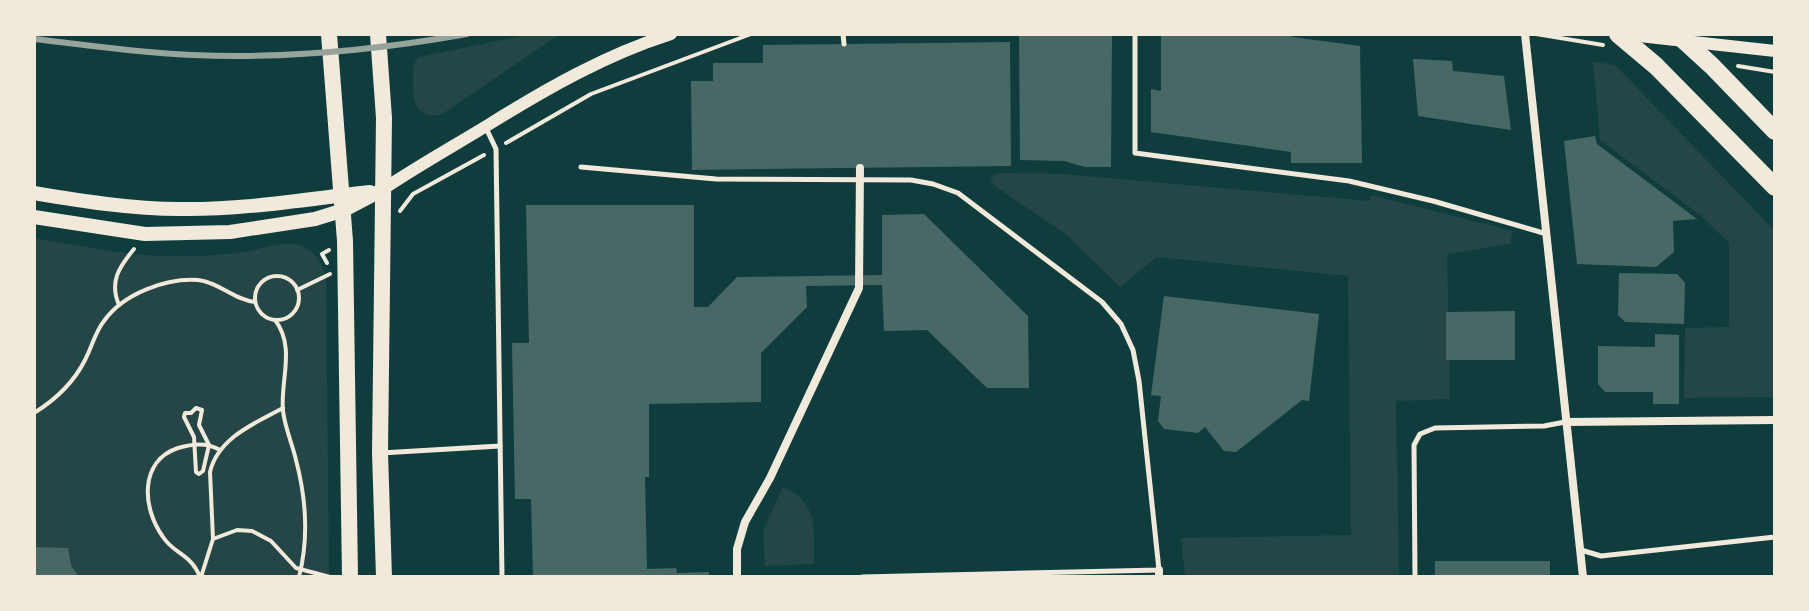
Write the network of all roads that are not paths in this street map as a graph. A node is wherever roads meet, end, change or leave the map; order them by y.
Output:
1 (329, 34) edge
2 (378, 34) edge
3 (671, 34) edge
4 (843, 34) edge
5 (1135, 34) edge
6 (1525, 34) edge
7 (1620, 34) edge
8 (1677, 34) edge
9 (844, 44) dead end
10 (1775, 51) edge
11 (485, 126) junction
12 (1775, 131) edge
13 (581, 167) dead end
14 (860, 168) dead end
15 (860, 179) junction
16 (1775, 187) edge
17 (382, 190) junction
18 (34, 193) edge
19 (343, 202) junction
20 (34, 217) edge
21 (1548, 234) junction
22 (1775, 420) edge
23 (1566, 422) junction
24 (500, 446) junction
25 (380, 453) junction
26 (1775, 537) edge
27 (1580, 549) junction
28 (1159, 574) edge
29 (350, 577) edge
30 (384, 577) edge
31 (502, 577) edge
32 (737, 577) edge
33 (862, 577) edge
34 (1415, 577) edge
35 (1583, 577) edge

1 - 19 main road
2 - 17 main road
3 - 11 street
4 - 9 lane
5 - 21 lane
6 - 21 street
7 - 10 street
7 - 16 highway
8 - 12 highway
11 - 17 street
11 - 24 lane
13 - 15 lane
14 - 15 street
15 - 28 lane
15 - 32 street
17 - 19 main road
17 - 25 main road
18 - 19 main road
19 - 20 main road
19 - 29 main road
21 - 23 street
22 - 23 street
23 - 27 street
23 - 34 lane
24 - 25 lane
24 - 31 lane
25 - 30 main road
26 - 27 lane
27 - 35 street
28 - 33 lane

